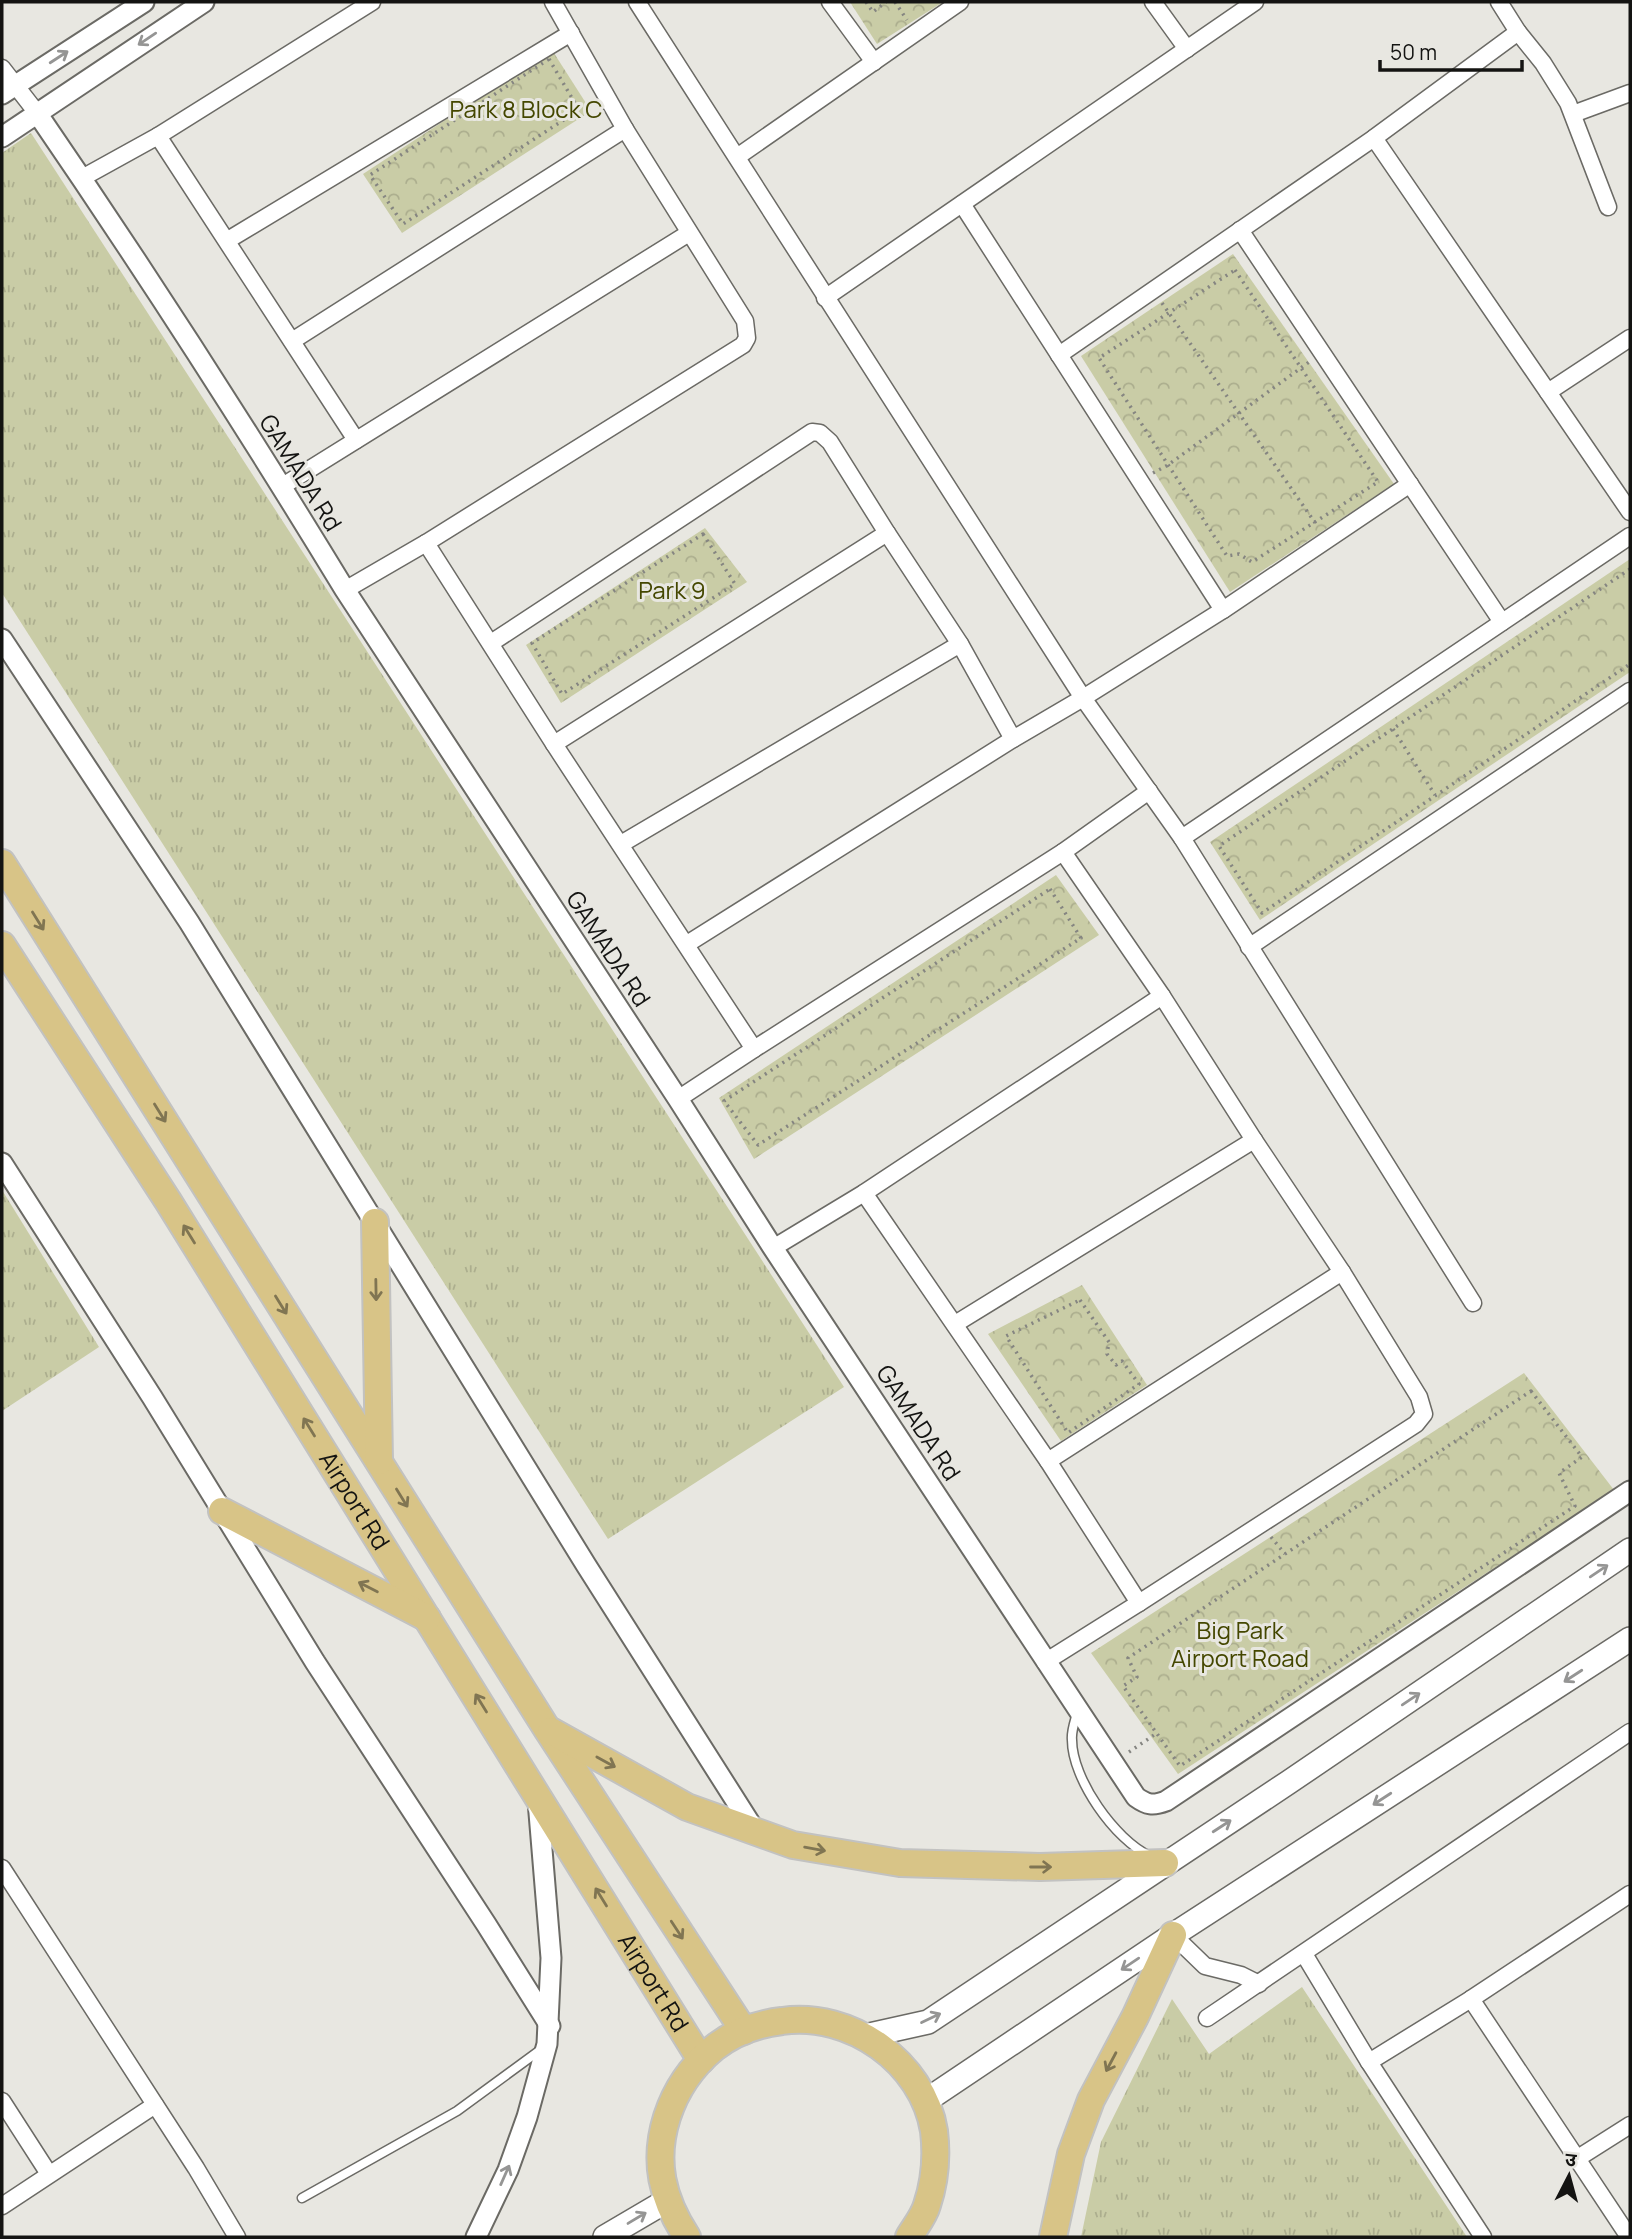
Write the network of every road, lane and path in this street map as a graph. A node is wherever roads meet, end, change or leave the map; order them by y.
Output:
1 (144, 2) edge
2 (204, 2) edge
3 (372, 2) edge
4 (553, 2) edge
5 (637, 2) edge
6 (831, 2) edge
7 (866, 2) edge
8 (886, 2) edge
9 (959, 2) edge
10 (1153, 2) edge
11 (1255, 2) edge
12 (1499, 2) edge
13 (1518, 32) junction
14 (571, 33) junction
15 (1186, 49) junction
16 (874, 62) junction
17 (2, 68) edge
18 (9, 90) edge
19 (1630, 93) edge
20 (37, 113) junction
21 (1573, 114) junction
22 (625, 129) junction
23 (158, 136) junction
24 (2, 137) edge
25 (1374, 138) junction
26 (737, 157) junction
27 (370, 175) joint
28 (82, 178) junction
29 (962, 204) junction
30 (1608, 206) dead end
31 (1240, 230) junction
32 (689, 233) junction
33 (228, 240) junction
34 (1153, 290) junction
35 (825, 298) junction
36 (1168, 313) junction
37 (1630, 338) edge
38 (292, 341) junction
39 (1059, 355) junction
40 (1301, 369) junction
41 (1548, 392) junction
42 (1239, 414) junction
43 (356, 440) junction
44 (1168, 465) junction
45 (1410, 484) junction
46 (281, 487) junction
47 (1630, 512) edge
48 (1315, 522) junction
49 (887, 534) junction
50 (1630, 536) edge
51 (1327, 540) junction
52 (426, 543) junction
53 (1630, 569) edge
54 (345, 590) junction
55 (1223, 610) junction
56 (1502, 622) junction
57 (2, 639) edge
58 (491, 643) junction
59 (532, 643) joint
60 (960, 644) junction
61 (1630, 664) edge
62 (1630, 691) edge
63 (1083, 698) junction
64 (1393, 729) junction
65 (1013, 738) junction
66 (554, 744) junction
67 (1149, 791) junction
68 (1435, 796) junction
69 (1182, 838) junction
70 (621, 844) junction
71 (1063, 852) junction
72 (2, 863) edge
73 (1050, 888) joint
74 (687, 943) junction
75 (2, 945) edge
76 (1250, 947) junction
77 (1161, 996) junction
78 (754, 1049) junction
79 (678, 1099) junction
80 (1254, 1140) junction
81 (2, 1163) edge
82 (864, 1193) junction
83 (375, 1222) junction
84 (773, 1248) junction
85 (1342, 1272) junction
86 (1473, 1303) dead end
87 (956, 1324) junction
88 (1068, 1433) joint
89 (1048, 1461) junction
90 (379, 1462) junction
91 (1630, 1491) edge
92 (222, 1511) junction
93 (1630, 1550) edge
94 (1139, 1603) junction
95 (429, 1619) junction
96 (1630, 1639) edge
97 (1045, 1662) junction
98 (1077, 1710) junction
99 (547, 1729) junction
100 (1630, 1732) edge
101 (1157, 1733) junction
102 (1113, 1763) junction
103 (537, 1793) junction
104 (755, 1831) junction
105 (1165, 1863) junction
106 (2, 1868) edge
107 (1630, 1894) edge
108 (1173, 1935) junction
109 (1304, 1954) junction
110 (1259, 1984) junction
111 (1471, 1999) junction
112 (1207, 2018) dead end
113 (744, 2031) junction
114 (548, 2035) junction
115 (865, 2036) junction
116 (701, 2060) junction
117 (1369, 2062) junction
118 (2, 2101) edge
119 (924, 2102) junction
120 (155, 2105) junction
121 (1630, 2124) edge
122 (1578, 2158) junction
123 (49, 2174) junction
124 (302, 2198) dead end
125 (668, 2200) junction
126 (2, 2206) edge
127 (237, 2237) edge
128 (476, 2237) edge
129 (605, 2237) edge
130 (687, 2237) edge
131 (909, 2237) edge
132 (1053, 2237) edge
133 (1483, 2237) edge
134 (1629, 2237) edge

18 -> 1 street
2 -> 20 street
3 - 23 street
4 - 14 street
5 - 26 street
6 - 16 street
7 - 8 path
9 - 16 street
10 - 15 street
11 - 15 street
12 - 13 street
13 - 21 street
13 - 25 street
14 - 22 street
14 - 33 street
15 - 29 street
16 - 26 street
17 - 18 street
18 - 20 street
19 - 21 street
20 - 24 street
20 - 28 street, GAMADA Rd
21 - 30 street
22 - 32 street
22 - 38 street
23 - 28 street
23 - 33 street
25 - 31 street
25 - 41 street
26 - 35 street
27 - 27 path
28 - 46 street, GAMADA Rd
29 - 35 street
29 - 39 street
31 - 34 street
31 - 45 street
32 - 43 street
32 - 52 street
33 - 38 street
34 - 36 path
34 - 39 street
35 - 63 street
36 - 40 path
36 - 42 path
36 - 44 path
37 - 41 street
38 - 43 street
39 - 55 street
40 - 42 path
40 - 48 path
41 - 47 street
42 - 44 path
42 - 48 path
43 - 46 street
44 - 48 path
45 - 51 street
45 - 56 street
46 - 54 street, GAMADA Rd
48 - 51 path
49 - 58 street
49 - 60 street
49 - 66 street
50 - 56 street
51 - 55 street
52 - 54 street
52 - 58 street
53 - 64 path
54 - 79 street, GAMADA Rd
55 - 63 street
56 - 69 street
57 - 83 street
58 - 66 street
59 - 59 path
60 - 65 street
60 - 70 street
61 - 68 path
62 - 76 street
63 - 65 street
63 - 67 street
64 - 68 path
64 - 68 path
65 - 74 street
66 - 70 street
67 - 69 street
67 - 71 street
69 - 76 street
70 - 74 street
71 - 77 street
71 - 78 street
72 -> 90 main road
73 - 73 path
74 - 78 street
95 -> 75 main road, Airport Rd
76 - 86 street
77 - 80 street
77 - 82 street
78 - 79 street
79 - 84 street, GAMADA Rd
80 - 85 street
80 - 87 street
81 - 92 street
82 - 84 street
82 - 87 street
83 -> 90 main road
83 - 104 street
84 - 97 street, GAMADA Rd
85 - 89 street
85 - 94 street
87 - 89 street
88 - 88 path
89 - 94 street
90 -> 99 main road
91 - 102 street, GAMADA Rd
95 -> 92 main road
92 - 114 street
105 -> 93 main road
94 - 97 street
103 -> 95 main road, Airport Rd
96 -> 108 main road
97 - 98 street, GAMADA Rd
98 - 102 street, GAMADA Rd
98 - 105 lane
99 -> 104 main road
99 -> 113 main road
100 - 109 street
101 - 101 path
101 - 102 path
103 - 114 street
116 -> 103 main road, Airport Rd
104 -> 105 main road
115 -> 105 main road
106 - 120 street
107 - 111 street
108 - 110 street
108 -> 119 main road
108 -> 132 main road
109 - 110 street
109 - 117 street
110 - 112 street
111 - 117 street
111 - 122 street
113 - 115 main road
113 - 116 main road
114 - 124 lane
128 -> 114 street
115 - 119 main road
116 - 125 main road
117 - 133 street
118 - 123 street
119 - 131 main road
120 - 123 street
120 - 127 street
121 - 122 street
122 - 134 street
123 - 126 street
129 -> 125 main road
125 - 130 main road

